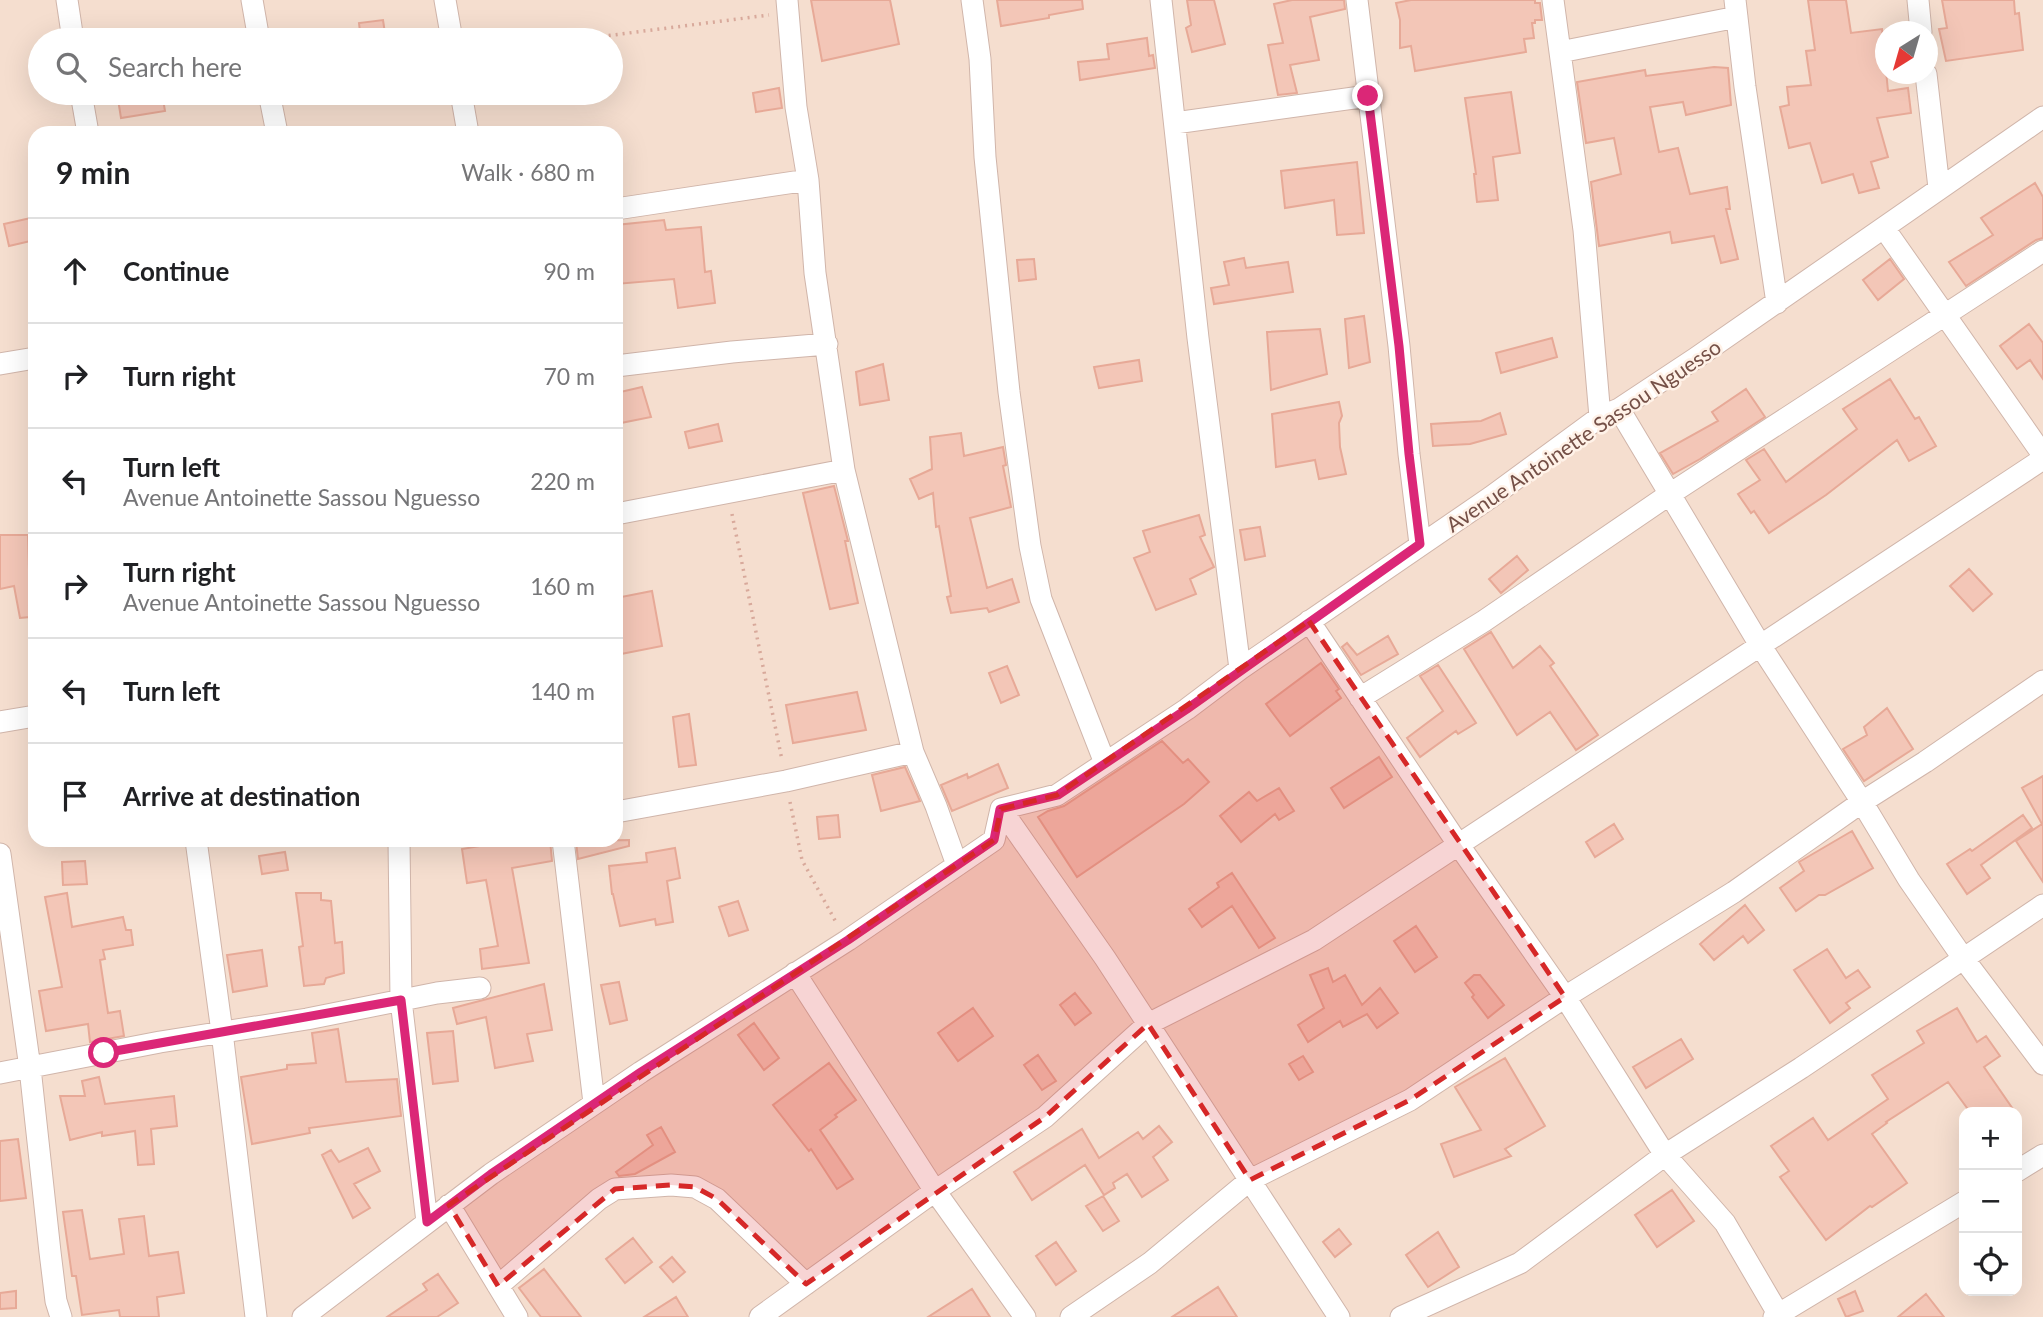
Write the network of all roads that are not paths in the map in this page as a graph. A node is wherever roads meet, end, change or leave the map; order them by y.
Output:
1 (67, 0) edge
2 (252, 0) edge
3 (445, 0) edge
4 (972, 0) edge
5 (1161, 0) edge
6 (1356, 0) edge
7 (1553, 0) edge
8 (1918, 0) edge
9 (788, 6) edge
10 (1736, 8) edge
11 (1921, 21) edge
12 (71, 28) edge
13 (257, 28) edge
14 (451, 28) edge
15 (1560, 52) junction
16 (1927, 84) edge
17 (1368, 96) junction
18 (83, 105) edge
19 (271, 105) edge
20 (463, 105) edge
21 (2043, 117) edge
22 (1175, 123) junction
23 (87, 126) edge
24 (276, 126) edge
25 (467, 126) edge
26 (808, 180) junction
27 (1939, 188) junction
28 (623, 208) edge
29 (1884, 228) junction
30 (2043, 251) edge
31 (1777, 303) junction
32 (1945, 314) junction
33 (827, 344) junction
34 (28, 359) edge
35 (0, 364) edge
36 (623, 365) edge
37 (1609, 413) junction
38 (2043, 457) edge
39 (844, 470) junction
40 (1670, 494) junction
41 (623, 513) edge
42 (1420, 544) junction
43 (1309, 621) junction
44 (1760, 645) junction
45 (1240, 669) junction
46 (2043, 681) edge
47 (1360, 698) junction
48 (28, 717) edge
49 (0, 722) edge
50 (913, 752) junction
51 (1105, 763) junction
52 (1862, 802) junction
53 (1000, 809) junction
54 (623, 811) edge
55 (1458, 844) junction
56 (196, 847) edge
57 (399, 847) edge
58 (564, 847) edge
59 (0, 854) edge
60 (957, 865) junction
61 (2043, 905) edge
62 (1963, 958) junction
63 (795, 973) junction
64 (480, 988) dead end
65 (1565, 997) junction
66 (401, 1000) junction
67 (1148, 1024) junction
68 (222, 1032) junction
69 (2043, 1064) edge
70 (30, 1068) junction
71 (0, 1073) edge
72 (594, 1104) junction
73 (1665, 1155) junction
74 (2043, 1155) edge
75 (2019, 1170) edge
76 (1250, 1180) junction
77 (935, 1191) junction
78 (449, 1205) junction
79 (1959, 1205) edge
80 (427, 1222) junction
81 (806, 1284) junction
82 (498, 1286) junction
83 (1777, 1316) edge
84 (61, 1317) edge
85 (256, 1317) edge
86 (303, 1317) edge
87 (516, 1317) edge
88 (760, 1317) edge
89 (1025, 1317) edge
90 (1071, 1317) edge
91 (1339, 1317) edge
92 (1401, 1317) edge

1 - 12 street
2 - 13 street
3 - 14 street
4 - 51 street
5 - 22 street
6 - 17 street
7 - 15 street
8 - 11 street
9 - 26 street
10 - 15 street
10 - 31 street
15 - 37 street
16 - 27 street
17 - 22 street
17 - 42 street
18 - 23 street
19 - 24 street
20 - 25 street
21 - 27 street, Avenue Antoinette Sassou Nguesso
22 - 45 street
26 - 28 street
26 - 33 street
27 - 29 street, Avenue Antoinette Sassou Nguesso
29 - 31 street, Avenue Antoinette Sassou Nguesso
29 - 32 street
30 - 32 street
31 - 37 street, Avenue Antoinette Sassou Nguesso
32 - 38 street
32 - 40 street
33 - 36 street
33 - 39 street
34 - 35 street
37 - 40 street
37 - 42 street, Avenue Antoinette Sassou Nguesso
38 - 44 street
39 - 41 street
39 - 50 street
40 - 44 street
40 - 47 street
42 - 43 street, Avenue Antoinette Sassou Nguesso
43 - 45 street, Avenue Antoinette Sassou Nguesso
43 - 47 street
44 - 52 street
44 - 55 street
45 - 51 street, Avenue Antoinette Sassou Nguesso
46 - 52 street
47 - 55 street
48 - 49 street
50 - 54 street
50 - 60 street
51 - 53 street, Avenue Antoinette Sassou Nguesso
52 - 62 street
52 - 65 street
53 - 60 street
53 - 67 street
55 - 65 street
55 - 67 street
56 - 68 street
57 - 66 street
58 - 72 street
59 - 70 street
60 - 63 street
61 - 62 street
62 - 69 street
62 - 73 street
63 - 72 street
63 - 77 street
64 - 66 street
65 - 73 street
65 - 76 street
66 - 68 street
66 - 80 street
67 - 76 street
67 - 77 street
68 - 70 street
68 - 85 street
70 - 71 street
70 - 84 street
72 - 78 street
73 - 83 street
73 - 92 street
74 - 75 street
76 - 90 street
76 - 91 street
77 - 81 street
77 - 89 street
78 - 80 street
78 - 82 street
79 - 83 street
80 - 86 street
81 - 82 street
81 - 88 street
82 - 87 street

